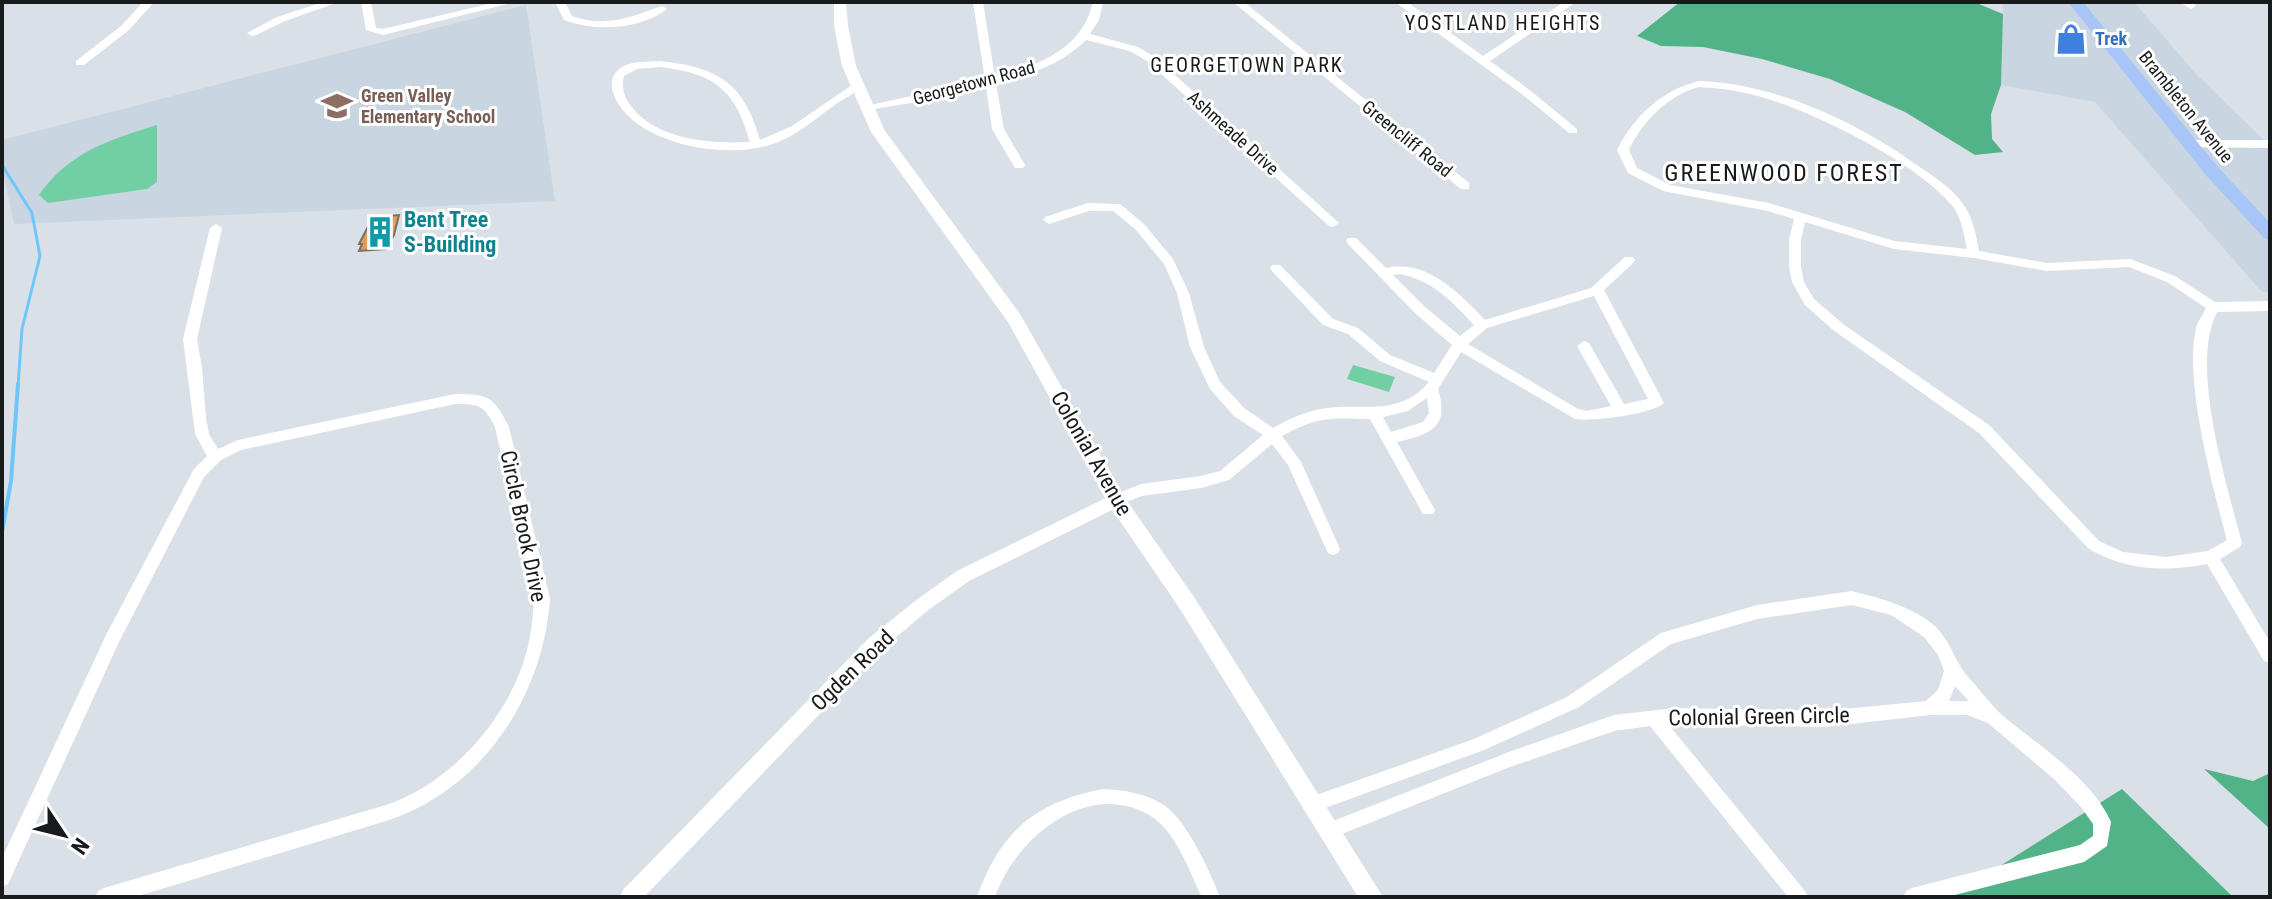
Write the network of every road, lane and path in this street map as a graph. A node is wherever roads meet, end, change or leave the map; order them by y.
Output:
1 (149, 2) edge
2 (334, 2) edge
3 (366, 2) edge
4 (510, 2) edge
5 (560, 2) edge
6 (840, 2) edge
7 (978, 2) edge
8 (1098, 2) edge
9 (1238, 2) edge
10 (1400, 2) edge
11 (1571, 2) edge
12 (2075, 2) edge
13 (662, 9) dead end
14 (252, 33) dead end
15 (1084, 36) junction
16 (1483, 61) junction
17 (80, 63) dead end
18 (991, 80) junction
19 (856, 87) junction
20 (866, 109) junction
21 (1573, 131) dead end
22 (2190, 144) junction
23 (2270, 144) edge
24 (756, 145) junction
25 (1019, 165) dead end
26 (1465, 186) dead end
27 (1800, 217) junction
28 (1049, 220) dead end
29 (1333, 223) dead end
30 (216, 228) dead end
31 (2270, 234) edge
32 (1352, 241) dead end
33 (1974, 254) junction
34 (1629, 260) dead end
35 (1276, 268) dead end
36 (1384, 273) junction
37 (1597, 290) junction
38 (2270, 306) edge
39 (2213, 307) junction
40 (1482, 325) junction
41 (1459, 344) junction
42 (1584, 346) dead end
43 (1434, 385) junction
44 (1620, 410) junction
45 (1374, 414) junction
46 (1273, 435) junction
47 (1389, 438) junction
48 (216, 456) junction
49 (1116, 500) junction
50 (1428, 510) dead end
51 (1333, 549) dead end
52 (2211, 557) junction
53 (2270, 656) edge
54 (1952, 671) junction
55 (1930, 708) junction
56 (1653, 718) junction
57 (1994, 718) junction
58 (1314, 804) junction
59 (1329, 831) junction
60 (2, 878) edge
61 (104, 897) edge
62 (630, 897) edge
63 (986, 897) edge
64 (1211, 897) edge
65 (1371, 897) edge
66 (1799, 897) edge
67 (1912, 897) edge

1 - 17 street
2 - 14 street
3 - 4 street
5 - 13 street
6 - 19 main road, Colonial Avenue
7 - 18 street
8 - 15 street
9 - 26 street, Greencliff Road
10 - 16 street
11 - 16 street
12 - 22 main road, Brambleton Avenue
15 - 18 street, Georgetown Road
15 - 29 street, Ashmeade Drive
16 - 21 street
18 - 20 street, Georgetown Road
18 - 25 street
19 - 20 main road, Colonial Avenue
19 - 24 street
20 - 49 main road, Colonial Avenue
22 - 23 street
22 - 31 main road, Brambleton Avenue
24 - 24 street
27 - 33 street
27 - 33 street
27 - 52 street
28 - 46 street
30 - 48 street
32 - 36 street
33 - 39 street
34 - 37 street
35 - 43 street
36 - 40 street
36 - 41 street
37 - 40 street
37 - 44 street
38 - 39 street
39 - 52 street
40 - 41 street
41 - 43 street
41 - 44 street
42 - 44 street
43 - 45 street
43 - 47 street
45 - 46 street
45 - 47 street
46 - 49 street
46 - 51 street
47 - 50 street
48 - 60 street
48 - 61 street, Circle Brook Drive
49 - 58 main road, Colonial Avenue
49 - 62 street, Ogden Road
52 - 53 street
54 - 55 street
54 - 57 street
54 - 58 street
55 - 56 street, Colonial Green Circle
55 - 57 street, Colonial Green Circle
56 - 59 street, Colonial Green Circle
56 - 66 street
57 - 67 street
58 - 59 main road, Colonial Avenue
59 - 65 main road, Colonial Avenue
63 - 64 street

